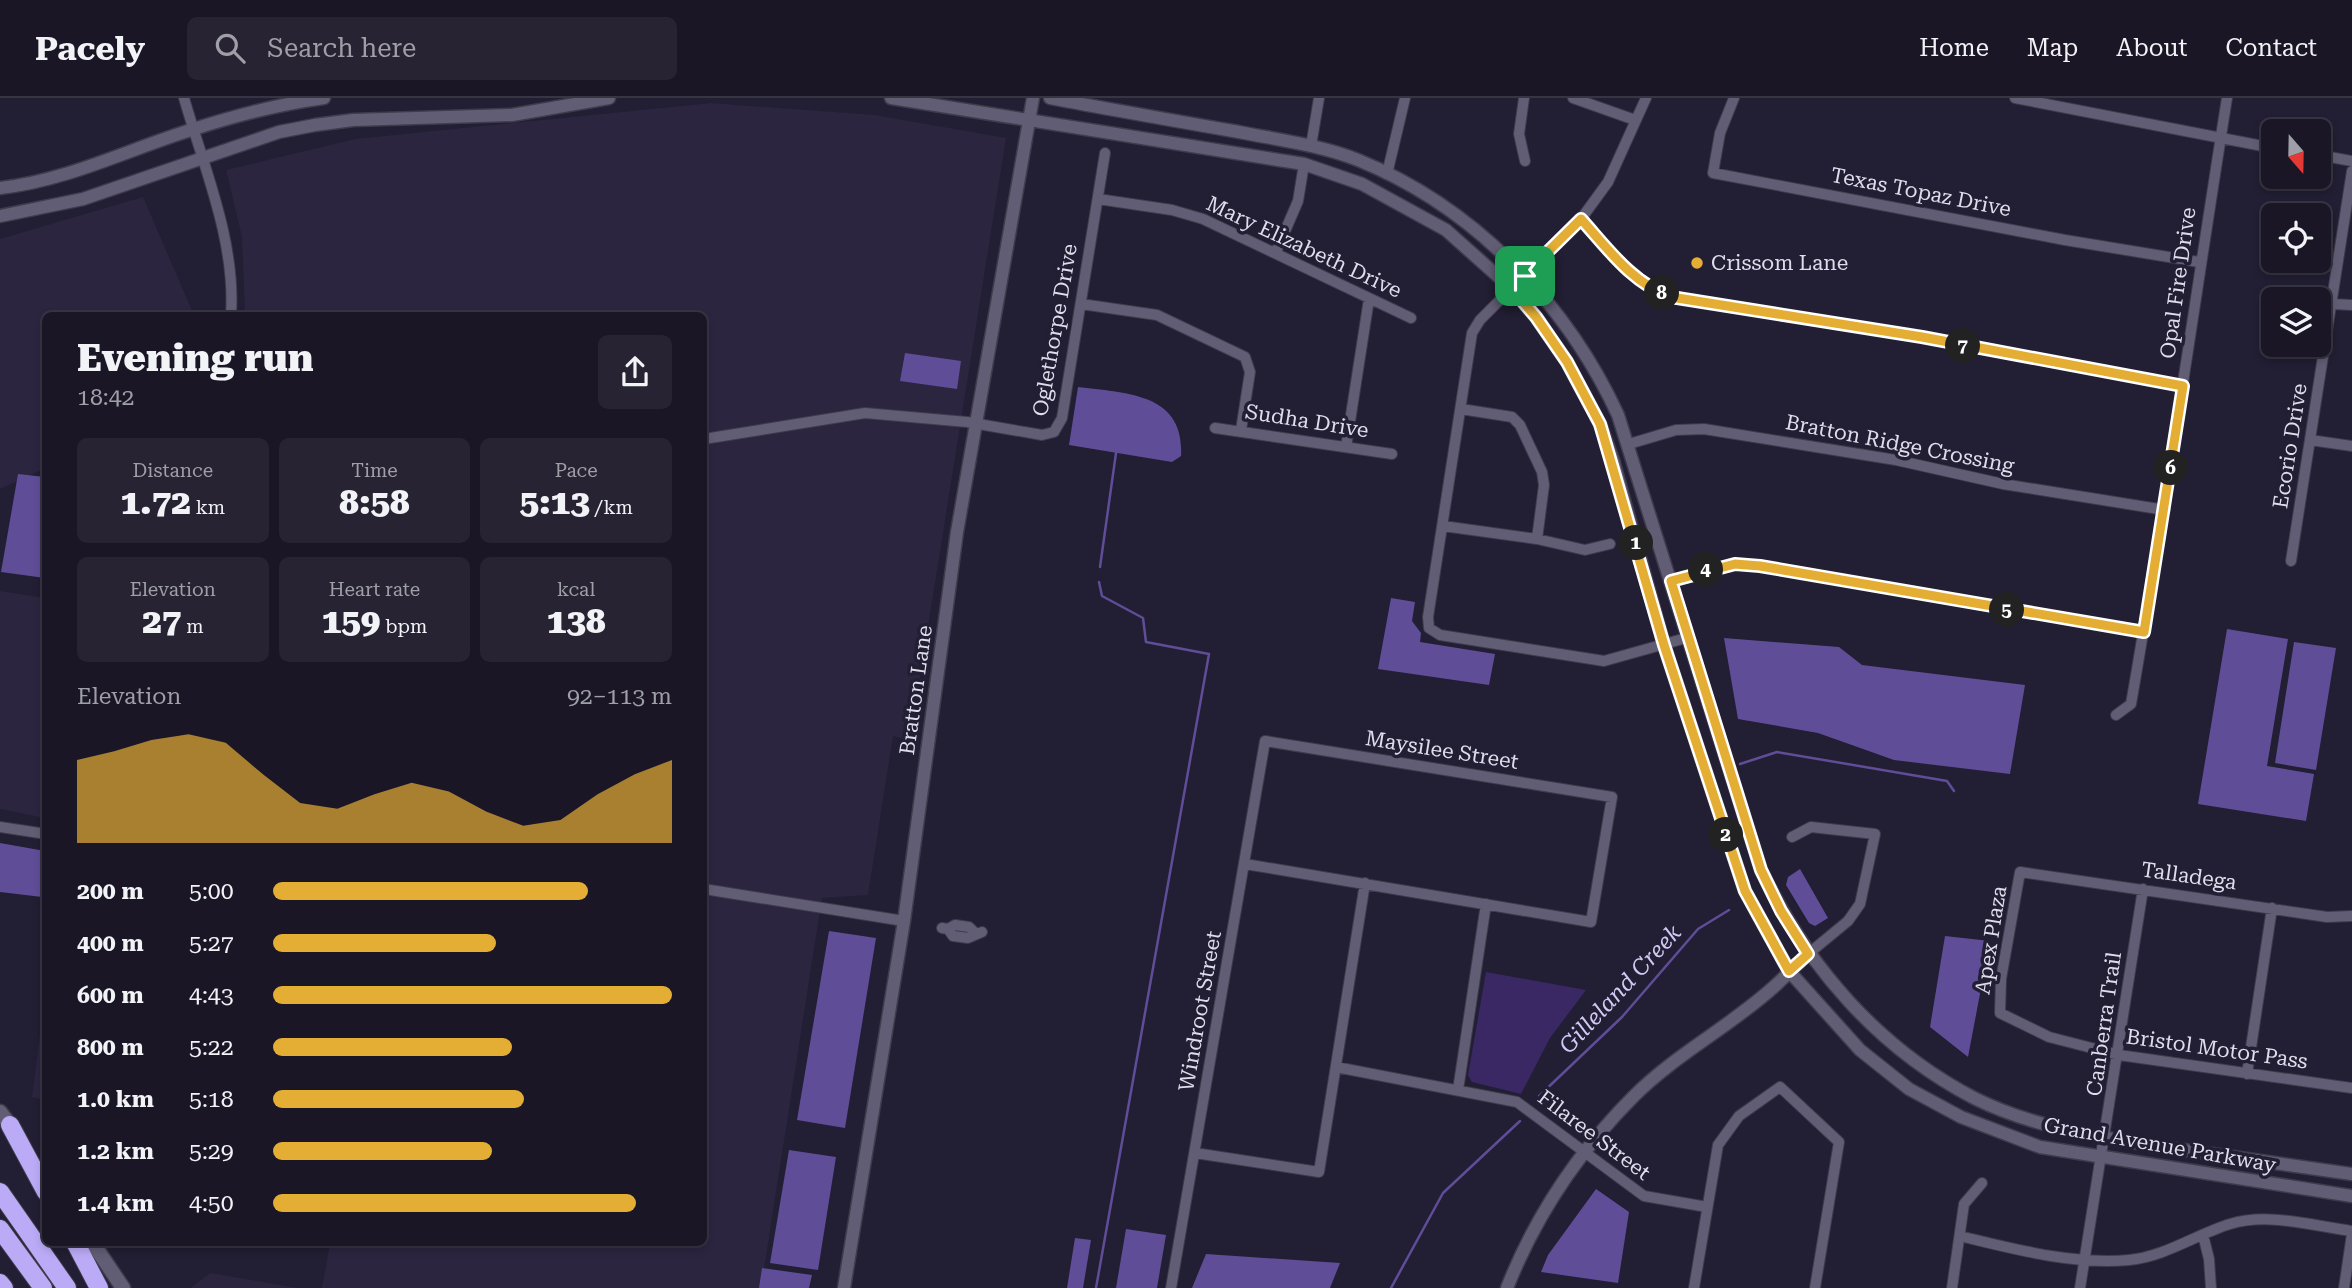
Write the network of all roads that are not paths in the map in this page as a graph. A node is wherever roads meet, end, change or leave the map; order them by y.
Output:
1 (184, 98) edge
2 (324, 98) edge
3 (609, 98) edge
4 (891, 98) edge
5 (1033, 98) edge
6 (1051, 98) edge
7 (1319, 98) edge
8 (1405, 98) edge
9 (1524, 98) edge
10 (1573, 98) edge
11 (1646, 98) edge
12 (1734, 98) edge
13 (2015, 98) edge
14 (2227, 98) edge
15 (1029, 118) junction
16 (1635, 120) junction
17 (193, 129) junction
18 (2220, 138) junction
19 (1311, 146) junction
20 (2261, 146) edge
21 (1105, 153) dead end
22 (2331, 157) edge
23 (202, 158) junction
24 (2352, 161) edge
25 (1525, 162) dead end
26 (1304, 164) junction
27 (2352, 171) edge
28 (1387, 174) junction
29 (0, 188) edge
30 (1098, 199) junction
31 (0, 216) edge
32 (1581, 219) junction
33 (1276, 252) junction
34 (2199, 262) junction
35 (1525, 276) junction
36 (1511, 288) junction
37 (1369, 299) junction
38 (1081, 304) junction
39 (2333, 304) junction
40 (2352, 305) edge
41 (231, 312) edge
42 (1411, 318) dead end
43 (2183, 386) junction
44 (1461, 409) junction
45 (975, 424) junction
46 (1215, 428) dead end
47 (1241, 430) junction
48 (707, 439) edge
49 (2310, 440) junction
50 (1629, 444) junction
51 (2352, 446) edge
52 (1346, 447) junction
53 (1392, 454) dead end
54 (2165, 510) junction
55 (1443, 526) junction
56 (1537, 539) junction
57 (1610, 544) dead end
58 (2291, 561) dead end
59 (1671, 581) junction
60 (2144, 632) junction
61 (1686, 638) junction
62 (1664, 645) junction
63 (2116, 715) dead end
64 (1265, 741) joint
65 (0, 827) edge
66 (42, 833) edge
67 (1792, 837) dead end
68 (1245, 864) junction
69 (2020, 872) joint
70 (1365, 883) junction
71 (707, 889) edge
72 (2143, 889) junction
73 (1486, 904) junction
74 (2272, 908) junction
75 (2352, 916) edge
76 (904, 921) junction
77 (945, 929) dead end
78 (978, 933) dead end
79 (1808, 954) junction
80 (1789, 971) junction
81 (2000, 1013) joint
82 (2119, 1055) junction
83 (1336, 1067) junction
84 (2246, 1074) junction
85 (2352, 1087) edge
86 (1458, 1090) junction
87 (5, 1118) edge
88 (2106, 1139) junction
89 (1195, 1153) junction
90 (1585, 1153) junction
91 (2101, 1158) junction
92 (42, 1169) edge
93 (2352, 1174) edge
94 (1982, 1183) dead end
95 (42, 1185) edge
96 (0, 1192) edge
97 (2352, 1196) edge
98 (1707, 1207) junction
99 (0, 1229) edge
100 (2352, 1233) edge
101 (2203, 1235) junction
102 (1960, 1236) junction
103 (77, 1246) edge
104 (95, 1246) edge
105 (2087, 1260) junction
106 (0, 1283) edge
107 (4, 1288) edge
108 (43, 1288) edge
109 (67, 1288) edge
110 (99, 1288) edge
111 (124, 1288) edge
112 (844, 1288) edge
113 (1171, 1288) edge
114 (1507, 1288) edge
115 (1694, 1288) edge
116 (1815, 1288) edge
117 (1952, 1288) edge
118 (2080, 1288) edge
119 (2211, 1288) edge
120 (2344, 1288) edge

1 - 17 street
2 - 17 street
3 - 23 street
4 - 15 street, Grand Avenue Parkway
5 - 15 street, Bratton Lane
6 - 19 street, Grand Avenue Parkway
7 - 19 street
8 - 28 street
9 - 25 street
10 - 16 street
11 - 16 street
12 - 34 street, Texas Topaz Drive
13 - 18 street
14 - 18 street, Opal Fire Drive
15 - 26 street, Grand Avenue Parkway
15 - 45 street, Bratton Lane
16 - 32 street
17 - 23 street
17 - 29 street
18 - 20 street
18 - 34 street, Opal Fire Drive
19 - 26 street
19 - 28 street, Grand Avenue Parkway
21 - 30 street, Oglethorpe Drive
22 - 24 street
23 - 31 street
23 - 41 street
26 - 33 street
26 - 36 street, Grand Avenue Parkway
27 - 39 street, Ecorio Drive
28 - 35 street, Grand Avenue Parkway
30 - 33 street, Mary Elizabeth Drive
30 - 38 street, Oglethorpe Drive
32 - 35 street
32 - 43 street
33 - 37 street, Mary Elizabeth Drive
34 - 43 street, Opal Fire Drive
35 - 36 street
35 - 50 street, Grand Avenue Parkway
36 - 44 street
36 - 62 street, Grand Avenue Parkway
37 - 42 street, Mary Elizabeth Drive
37 - 52 street
38 - 45 street, Oglethorpe Drive
38 - 47 street
39 - 40 street
39 - 49 street, Ecorio Drive
43 - 54 street, Opal Fire Drive
44 - 55 street
44 - 56 street
45 - 48 street
45 - 76 street, Bratton Lane
46 - 47 street, Sudha Drive
47 - 52 street, Sudha Drive
49 - 51 street
49 - 58 street, Ecorio Drive
50 - 54 street, Bratton Ridge Crossing
50 - 59 street, Grand Avenue Parkway
52 - 53 street, Sudha Drive
54 - 60 street, Opal Fire Drive
55 - 56 street
55 - 62 street
56 - 57 street
59 - 60 street
59 - 61 street, Grand Avenue Parkway
60 - 63 street, Opal Fire Drive
61 - 62 street
61 - 79 street, Grand Avenue Parkway
62 - 80 street, Grand Avenue Parkway
64 - 68 street, Windroot Street
64 - 73 street, Maysilee Street
65 - 66 street
67 - 79 street
68 - 70 street
68 - 89 street, Windroot Street
69 - 72 street, Talladega
69 - 81 street, Apex Plaza
70 - 73 street
70 - 83 street
71 - 76 street
72 - 74 street, Talladega
72 - 82 street, Canberra Trail
73 - 86 street
74 - 75 street, Talladega
74 - 84 street
76 - 112 street, Bratton Lane
77 - 78 street
79 - 80 street
79 - 88 street, Grand Avenue Parkway
80 - 90 street
80 - 91 street, Grand Avenue Parkway
81 - 82 street, Bristol Motor Pass
82 - 84 street, Bristol Motor Pass
82 - 88 street, Canberra Trail
83 - 86 street, Filaree Street
83 - 89 street
84 - 85 street, Bristol Motor Pass
86 - 90 street, Filaree Street
87 - 92 main road
87 - 95 highway
88 - 91 street, Canberra Trail
88 - 93 street, Grand Avenue Parkway
89 - 113 street, Windroot Street
90 - 98 street, Filaree Street
90 - 114 street
91 - 97 street, Grand Avenue Parkway
91 - 105 street, Canberra Trail
94 - 102 street
96 - 109 highway
98 - 115 street
98 - 116 street
99 - 108 highway
100 - 101 street
100 - 120 street
101 - 105 street
101 - 119 street
102 - 105 street
102 - 117 street
103 - 110 highway
104 - 111 main road
105 - 118 street, Canberra Trail
106 - 107 highway

